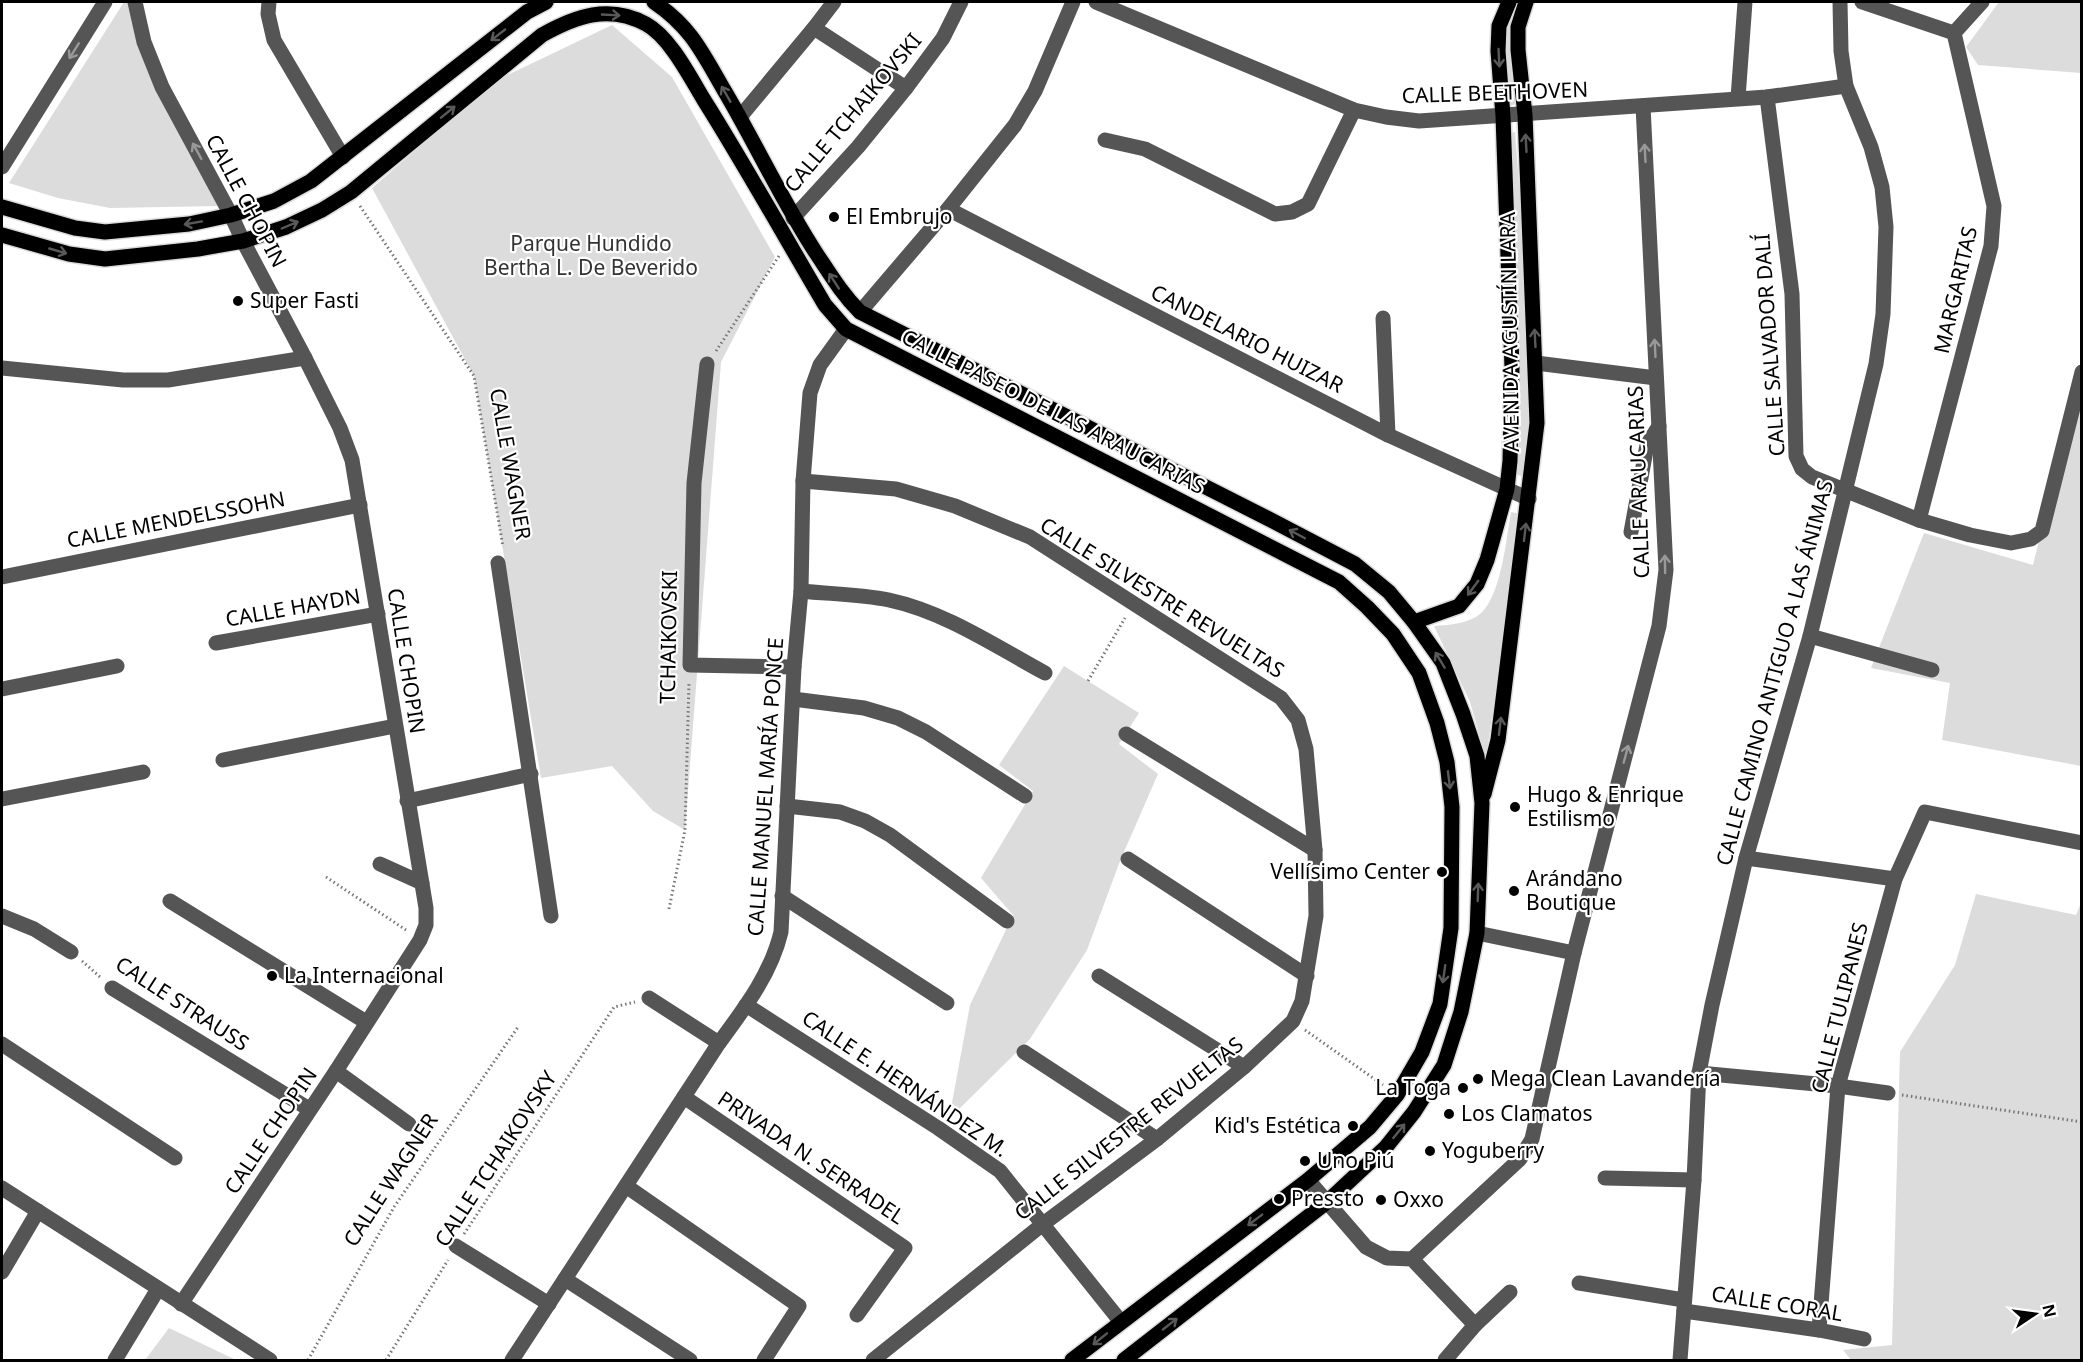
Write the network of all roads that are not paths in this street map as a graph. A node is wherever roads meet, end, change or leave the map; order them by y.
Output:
1 (105, 2) edge
2 (135, 2) edge
3 (269, 2) edge
4 (546, 2) edge
5 (654, 2) edge
6 (834, 2) edge
7 (961, 2) edge
8 (1073, 2) edge
9 (1096, 2) edge
10 (1509, 2) edge
11 (1526, 2) edge
12 (1745, 2) edge
13 (1840, 2) edge
14 (1862, 2) edge
15 (1982, 2) edge
16 (814, 28) junction
17 (1954, 33) junction
18 (1846, 86) junction
19 (906, 88) junction
20 (1767, 97) junction
21 (1738, 98) junction
22 (1643, 106) junction
23 (1354, 110) junction
24 (1524, 115) junction
25 (1503, 116) junction
26 (740, 117) junction
27 (1106, 140) dead end
28 (343, 157) junction
29 (2, 167) edge
30 (2, 207) edge
31 (948, 209) junction
32 (231, 215) junction
33 (793, 218) junction
34 (2, 235) edge
35 (243, 241) junction
36 (860, 312) junction
37 (1383, 318) dead end
38 (846, 329) junction
39 (305, 358) junction
40 (1536, 363) junction
41 (707, 364) road end
42 (2, 368) edge
43 (2082, 372) edge
44 (1656, 378) junction
45 (1659, 426) junction
46 (1388, 435) junction
47 (803, 481) junction
48 (1507, 489) junction
49 (1845, 490) junction
50 (1529, 499) junction
51 (360, 505) junction
52 (1268, 518) junction
53 (1919, 520) junction
54 (1630, 532) dead end
55 (1256, 539) junction
56 (501, 558) road end
57 (2, 577) edge
58 (801, 591) junction
59 (378, 614) junction
60 (1414, 622) junction
61 (1810, 636) junction
62 (216, 643) dead end
63 (117, 666) dead end
64 (794, 667) junction
65 (1932, 670) dead end
66 (1045, 673) dead end
67 (2, 689) edge
68 (793, 699) junction
69 (395, 726) junction
70 (1125, 734) dead end
71 (223, 760) dead end
72 (143, 772) dead end
73 (531, 774) junction
74 (1025, 796) dead end
75 (2, 799) edge
76 (407, 801) junction
77 (1482, 803) junction
78 (787, 806) junction
79 (2082, 843) edge
80 (1315, 850) junction
81 (1746, 858) junction
82 (1128, 859) dead end
83 (380, 864) dead end
84 (1895, 879) junction
85 (422, 883) junction
86 (782, 897) junction
87 (170, 900) dead end
88 (2, 916) edge
89 (551, 916) dead end
90 (1007, 921) dead end
91 (1477, 933) junction
92 (72, 951) road end
93 (1574, 953) junction
94 (1099, 976) dead end
95 (1307, 976) junction
96 (112, 988) road end
97 (649, 998) road end
98 (947, 1003) dead end
99 (746, 1005) junction
100 (366, 1022) junction
101 (719, 1043) junction
102 (2, 1044) edge
103 (1024, 1052) dead end
104 (1244, 1067) junction
105 (336, 1071) junction
106 (1699, 1073) junction
107 (1838, 1086) junction
108 (1888, 1093) road end
109 (684, 1097) junction
110 (309, 1109) junction
111 (409, 1124) dead end
112 (1157, 1139) junction
113 (175, 1158) dead end
114 (1605, 1178) dead end
115 (1308, 1180) junction
116 (1694, 1180) junction
117 (626, 1186) junction
118 (2, 1188) edge
119 (1327, 1202) junction
120 (38, 1211) junction
121 (1043, 1224) junction
122 (456, 1246) road end
123 (1412, 1259) junction
124 (2, 1272) edge
125 (565, 1279) junction
126 (1579, 1283) dead end
127 (158, 1289) junction
128 (1510, 1292) dead end
129 (181, 1304) junction
130 (549, 1304) junction
131 (1684, 1305) junction
132 (857, 1314) dead end
133 (1121, 1322) junction
134 (1475, 1324) junction
135 (1819, 1330) junction
136 (1864, 1339) dead end
137 (115, 1360) edge
138 (270, 1360) edge
139 (512, 1360) edge
140 (690, 1360) edge
141 (764, 1360) edge
142 (873, 1360) edge
143 (1072, 1360) edge
144 (1124, 1360) edge
145 (1445, 1360) edge
146 (1680, 1360) edge

1 -> 29 street
32 -> 2 street, CALLE CHOPIN
3 - 28 street
4 -> 28 main road
26 -> 5 main road, CALLE PASEO DE LAS ARAUCARIAS
6 - 16 street
7 - 19 street, CALLE TCHAIKOVSKI
8 - 31 street
9 - 23 street, CALLE BEETHOVEN
10 -> 25 main road, AVENIDA AGUSTÍN LARA
11 - 24 main road, AVENIDA AGUSTÍN LARA
12 - 21 street
13 - 18 street, CALLE CAMINO ANTIGUO A LAS ÁNIMAS
14 - 17 street
15 - 17 street
16 - 19 street
16 - 26 street
17 - 53 street, MARGARITAS
18 - 20 street, CALLE BEETHOVEN
18 - 49 street, CALLE CAMINO ANTIGUO A LAS ÁNIMAS
19 - 33 street, CALLE TCHAIKOVSKI
20 - 21 street, CALLE BEETHOVEN
20 - 49 street, CALLE SALVADOR DALÍ
21 - 22 street, CALLE BEETHOVEN
22 - 24 street, CALLE BEETHOVEN
44 -> 22 street, CALLE ARAUCARIAS
23 - 25 street, CALLE BEETHOVEN
23 - 27 street
24 - 25 street, CALLE BEETHOVEN
40 -> 24 main road, AVENIDA AGUSTÍN LARA
25 - 48 main road, AVENIDA AGUSTÍN LARA
26 - 33 main road, CALLE PASEO DE LAS ARAUCARIAS
28 - 32 main road
32 -> 30 main road
31 - 36 street
31 - 46 street, CANDELARIO HUIZAR
32 - 35 street, CALLE CHOPIN
36 -> 33 main road, CALLE PASEO DE LAS ARAUCARIAS
34 -> 35 main road, CALLE PASEO DE LAS ARAUCARIAS
35 -> 38 main road, CALLE PASEO DE LAS ARAUCARIAS
35 - 39 street, CALLE CHOPIN
36 - 52 main road, CALLE PASEO DE LAS ARAUCARIAS
37 - 46 street
38 - 47 street, CALLE MANUEL MARÍA PONCE
38 - 55 main road, CALLE PASEO DE LAS ARAUCARIAS
39 - 42 street
39 - 51 street, CALLE CHOPIN
40 - 44 street
40 - 50 main road, AVENIDA AGUSTÍN LARA
41 - 64 street, TCHAIKOVSKI
43 - 53 street, CALLE SALVADOR DALÍ
44 - 45 street, CALLE ARAUCARIAS
45 - 54 street
93 -> 45 street, CALLE ARAUCARIAS
46 - 48 street, CANDELARIO HUIZAR
47 - 58 street, CALLE MANUEL MARÍA PONCE
47 - 80 street, CALLE SILVESTRE REVUELTAS
48 - 50 street, CANDELARIO HUIZAR
48 -> 60 main road, AVENIDA AGUSTÍN LARA
49 - 53 street, CALLE SALVADOR DALÍ
49 - 61 street, CALLE CAMINO ANTIGUO A LAS ÁNIMAS
77 -> 50 main road, AVENIDA AGUSTÍN LARA
51 - 57 street, CALLE MENDELSSOHN
51 - 59 street, CALLE CHOPIN
52 - 55 main road
60 -> 52 main road, CALLE PASEO DE LAS ARAUCARIAS
55 -> 115 main road, CALLE PASEO DE LAS ARAUCARIAS
56 - 73 street, CALLE WAGNER
58 - 64 street, CALLE MANUEL MARÍA PONCE
58 - 66 street
59 - 62 street, CALLE HAYDN
59 - 69 street, CALLE CHOPIN
77 -> 60 main road, CALLE PASEO DE LAS ARAUCARIAS
61 - 65 street
61 - 81 street, CALLE CAMINO ANTIGUO A LAS ÁNIMAS
63 - 67 street
64 - 68 street, CALLE MANUEL MARÍA PONCE
68 - 74 street
68 - 78 street, CALLE MANUEL MARÍA PONCE
69 - 71 street
69 - 76 street, CALLE CHOPIN
70 - 80 street
72 - 75 street
73 - 76 street
73 - 89 street, CALLE WAGNER
76 - 85 street, CALLE CHOPIN
91 -> 77 main road, CALLE PASEO DE LAS ARAUCARIAS
78 - 86 street, CALLE MANUEL MARÍA PONCE
78 - 90 street
79 - 84 street, CALLE TULIPANES
80 - 95 street, CALLE SILVESTRE REVUELTAS
81 - 84 street
81 - 106 street, CALLE CAMINO ANTIGUO A LAS ÁNIMAS
82 - 95 street
83 - 85 street
84 - 107 street, CALLE TULIPANES
85 - 100 street, CALLE CHOPIN
86 - 98 street
86 - 99 street, CALLE MANUEL MARÍA PONCE
87 - 100 street
88 - 92 street
91 - 93 street
119 -> 91 main road, CALLE PASEO DE LAS ARAUCARIAS
93 - 123 street, CALLE ARAUCARIAS
94 - 104 street
95 - 104 street, CALLE SILVESTRE REVUELTAS
96 - 110 street, CALLE STRAUSS
97 - 101 street
99 - 101 street, CALLE MANUEL MARÍA PONCE
99 - 121 street, CALLE E. HERNÁNDEZ M.
100 - 105 street, CALLE CHOPIN
101 - 109 street, CALLE MANUEL MARÍA PONCE
102 - 113 street
103 - 112 street
104 - 112 street, CALLE SILVESTRE REVUELTAS
105 - 110 street, CALLE CHOPIN
105 - 111 street
106 - 107 street
106 - 116 street, CALLE CAMINO ANTIGUO A LAS ÁNIMAS
107 - 108 street
107 - 135 street, CALLE TULIPANES
109 - 117 street, CALLE MANUEL MARÍA PONCE
109 - 132 street, PRIVADA N. SERRADEL
110 - 129 street, CALLE CHOPIN
112 - 121 street, CALLE SILVESTRE REVUELTAS
114 - 116 street
115 - 119 street
115 -> 133 main road, CALLE PASEO DE LAS ARAUCARIAS
116 - 131 street, CALLE CAMINO ANTIGUO A LAS ÁNIMAS
117 - 125 street, CALLE MANUEL MARÍA PONCE
117 - 141 street
118 - 120 street
119 - 123 street
144 -> 119 main road, CALLE PASEO DE LAS ARAUCARIAS
120 - 124 street
120 - 127 street
121 - 133 street, CALLE E. HERNÁNDEZ M.
121 - 142 street, CALLE SILVESTRE REVUELTAS
122 - 130 street
123 - 134 street
125 - 130 street, CALLE MANUEL MARÍA PONCE
125 - 140 street
126 - 131 street, CALLE CORAL
127 - 129 street
127 - 137 street
128 - 134 street
129 - 138 street
130 - 139 street, CALLE MANUEL MARÍA PONCE
131 - 135 street, CALLE CORAL
131 - 146 street, CALLE CAMINO ANTIGUO A LAS ÁNIMAS
133 -> 143 main road, CALLE PASEO DE LAS ARAUCARIAS
134 - 145 street
135 - 136 street, CALLE CORAL

